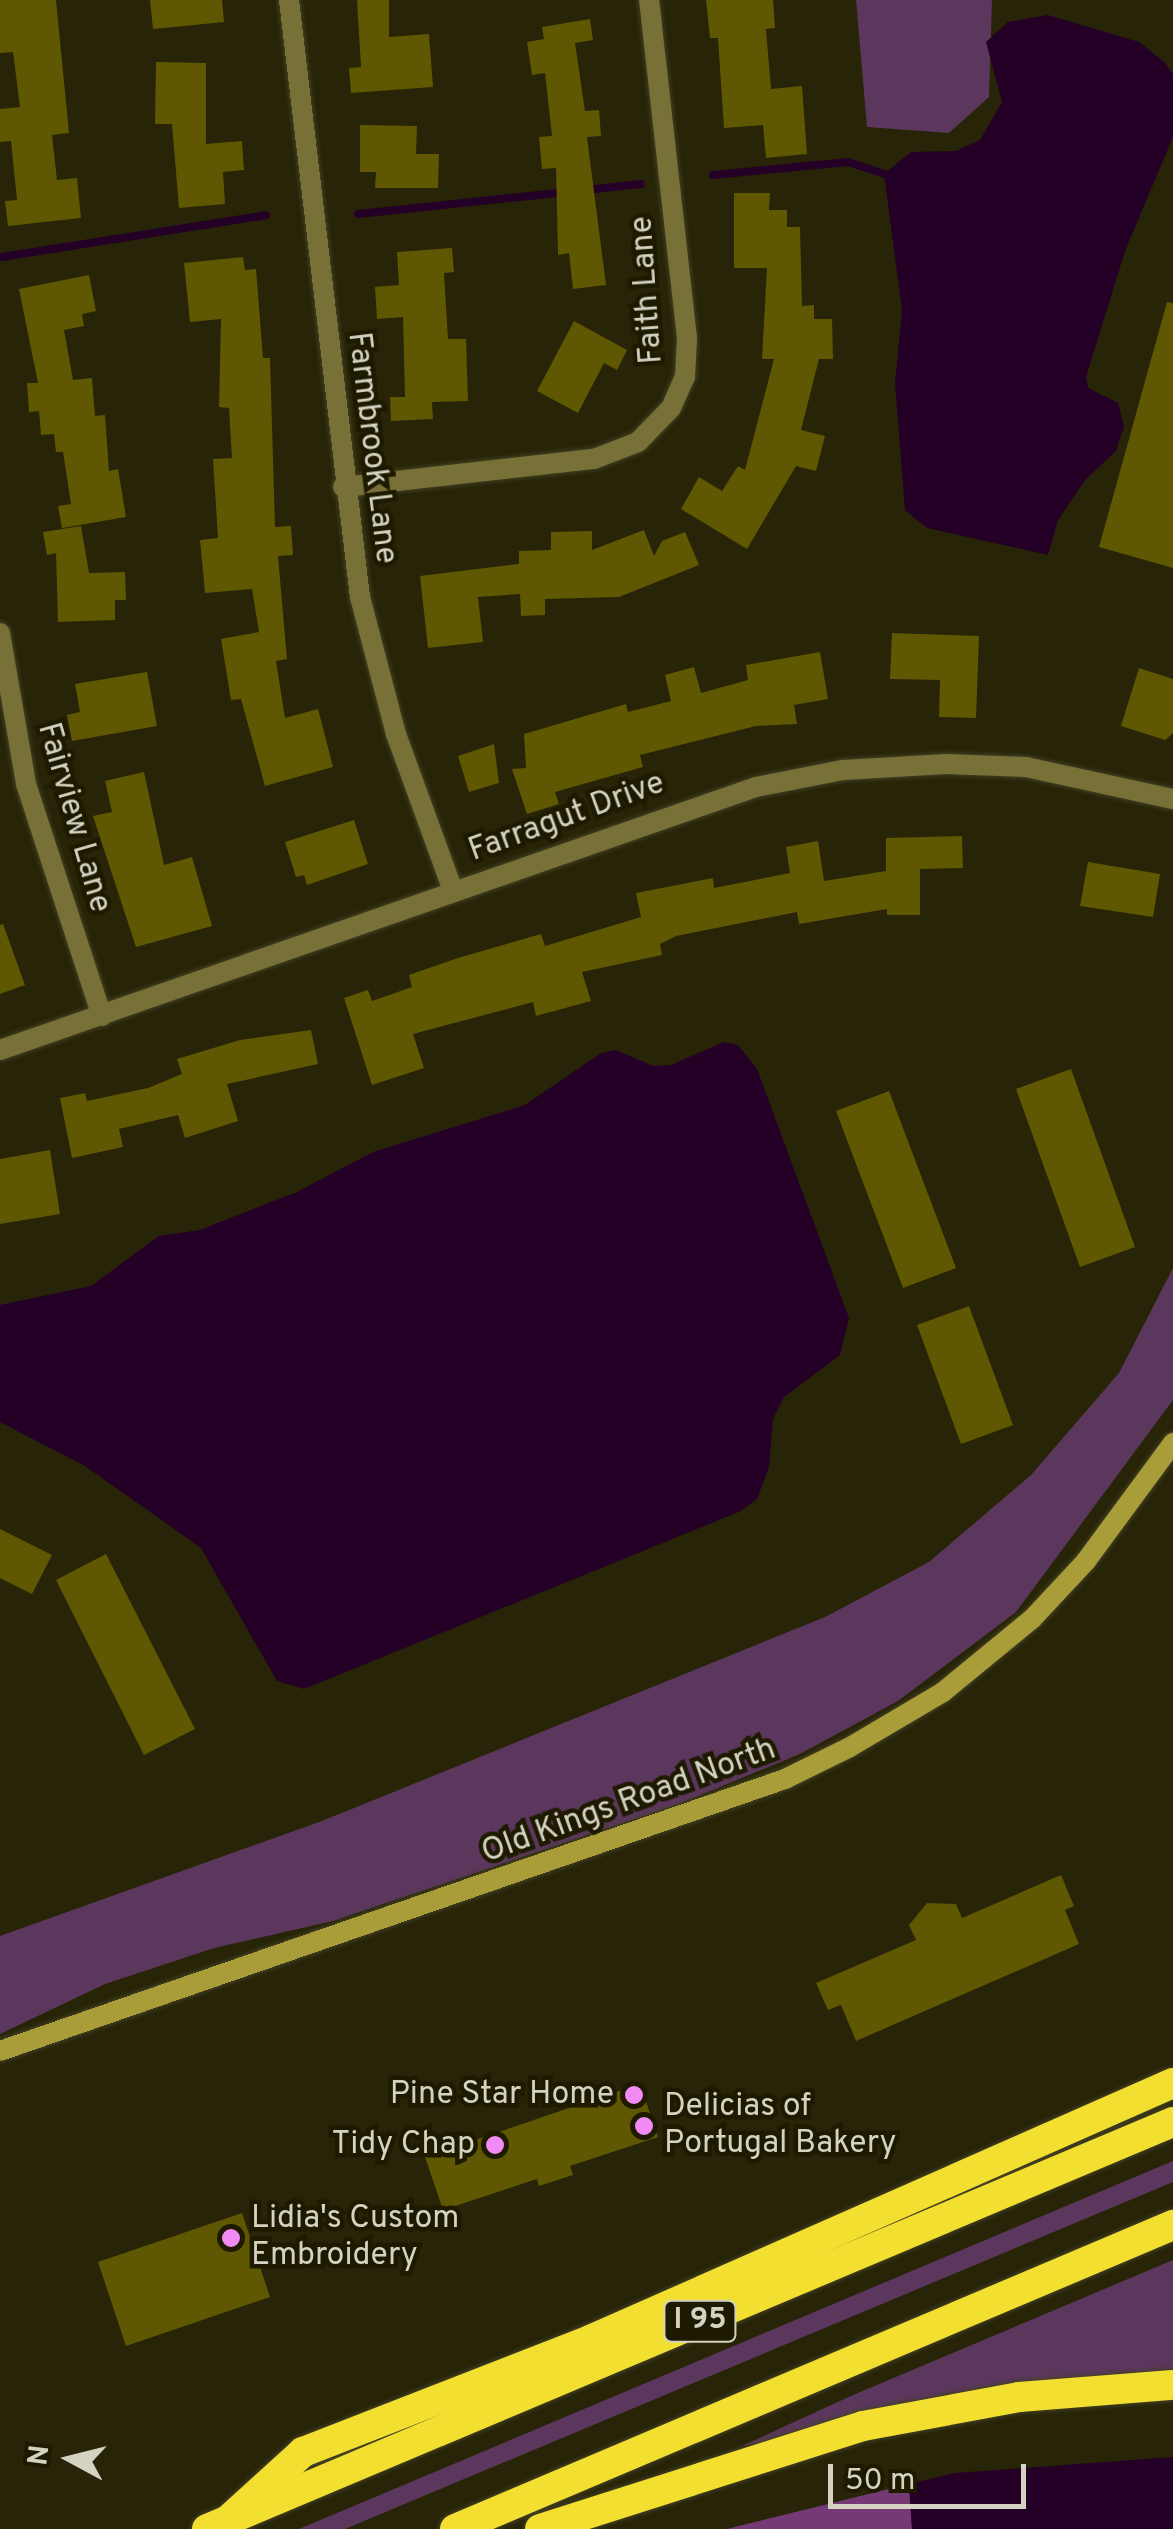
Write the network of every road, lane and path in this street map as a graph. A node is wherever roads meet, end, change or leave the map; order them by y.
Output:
1 (289, 0) edge
2 (649, 0) edge
3 (344, 488) junction
4 (0, 634) edge
5 (1173, 798) edge
6 (453, 890) junction
7 (102, 1016) junction
8 (0, 1050) edge
9 (1173, 1443) edge
10 (0, 2052) edge
11 (1173, 2083) edge
12 (1173, 2122) edge
13 (1173, 2225) edge
14 (1173, 2385) edge
15 (217, 2525) edge
16 (455, 2529) edge
17 (540, 2529) edge

1 - 3 street, Farmbrook Lane
2 - 3 street, Faith Lane
3 - 6 street, Farmbrook Lane
4 - 7 street, Fairview Lane
5 - 6 street, Farragut Drive
6 - 7 street, Farragut Drive
7 - 8 street, Farragut Drive
9 - 10 street, Old Kings Road North
11 - 15 highway
12 - 15 highway, I 95
13 - 16 highway
14 - 17 highway

